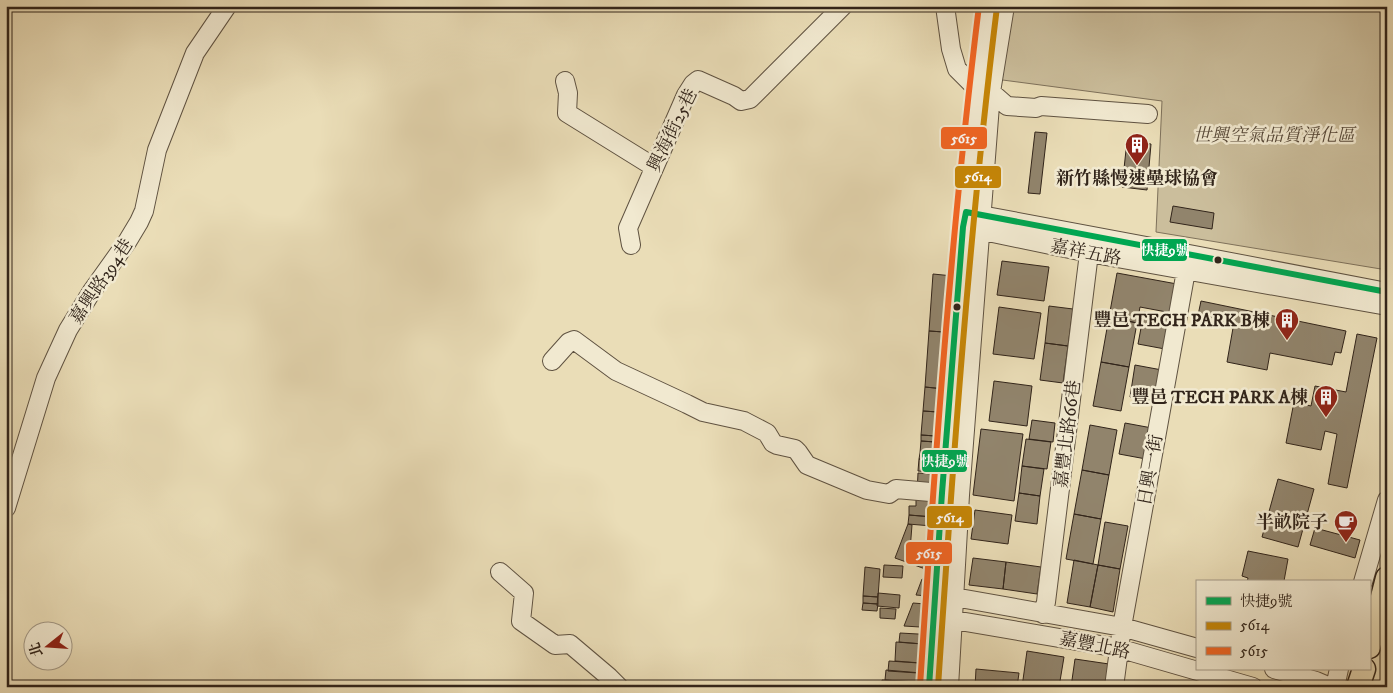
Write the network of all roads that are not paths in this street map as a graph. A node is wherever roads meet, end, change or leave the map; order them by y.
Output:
1 (227, 6) edge
2 (843, 6) edge
3 (945, 6) edge
4 (988, 6) edge
5 (1005, 6) edge
6 (565, 81) dead end
7 (984, 91) junction
8 (1148, 114) dead end
9 (654, 167) junction
10 (973, 221) junction
11 (631, 245) dead end
12 (1089, 253) junction
13 (1188, 262) junction
14 (1387, 292) edge
15 (1387, 306) edge
16 (552, 362) dead end
17 (942, 494) junction
18 (1387, 500) edge
19 (6, 508) edge
20 (500, 572) dead end
21 (1387, 578) edge
22 (1364, 580) edge
23 (936, 596) junction
24 (954, 597) junction
25 (1043, 614) junction
26 (934, 617) junction
27 (953, 619) junction
28 (1122, 627) junction
29 (1370, 643) edge
30 (1118, 648) junction
31 (1196, 648) edge
32 (1278, 670) edge
33 (1339, 670) edge
34 (1364, 670) edge
35 (619, 687) edge
36 (929, 687) edge
37 (949, 687) edge
38 (1114, 687) edge
39 (1253, 687) edge
40 (1330, 687) edge
41 (1335, 687) edge
42 (1358, 687) edge

1 - 19 street, 嘉興路394巷
2 - 9 street, 興海街25巷
3 - 7 street
4 - 7 street
5 - 7 street
6 - 9 street
7 - 8 street
7 - 10 street
9 - 11 street, 興海街25巷
10 - 12 street, 嘉祥五路
10 - 13 street, 嘉祥五路
10 - 17 street
10 - 24 street
12 - 13 street, 嘉祥五路
12 - 25 street, 嘉豐北路66巷
13 - 14 street, 嘉祥五路
13 - 15 street, 嘉祥五路
13 - 28 street, 日興一街
16 - 17 street
17 - 23 street
18 - 22 street
20 - 35 street
21 - 29 main road
23 - 24 street, 嘉豐北路
23 - 26 street
24 - 25 street, 嘉豐北路
24 - 27 street
25 - 28 street, 嘉豐北路
26 - 27 street, 嘉豐北路
26 - 36 street
27 - 30 street, 嘉豐北路
27 - 37 street
28 - 30 street, 日興一街
28 - 31 street, 嘉豐北路
30 - 38 street, 日興一街
30 - 39 street, 嘉豐北路
32 - 40 street
33 - 41 street
34 - 42 main road

